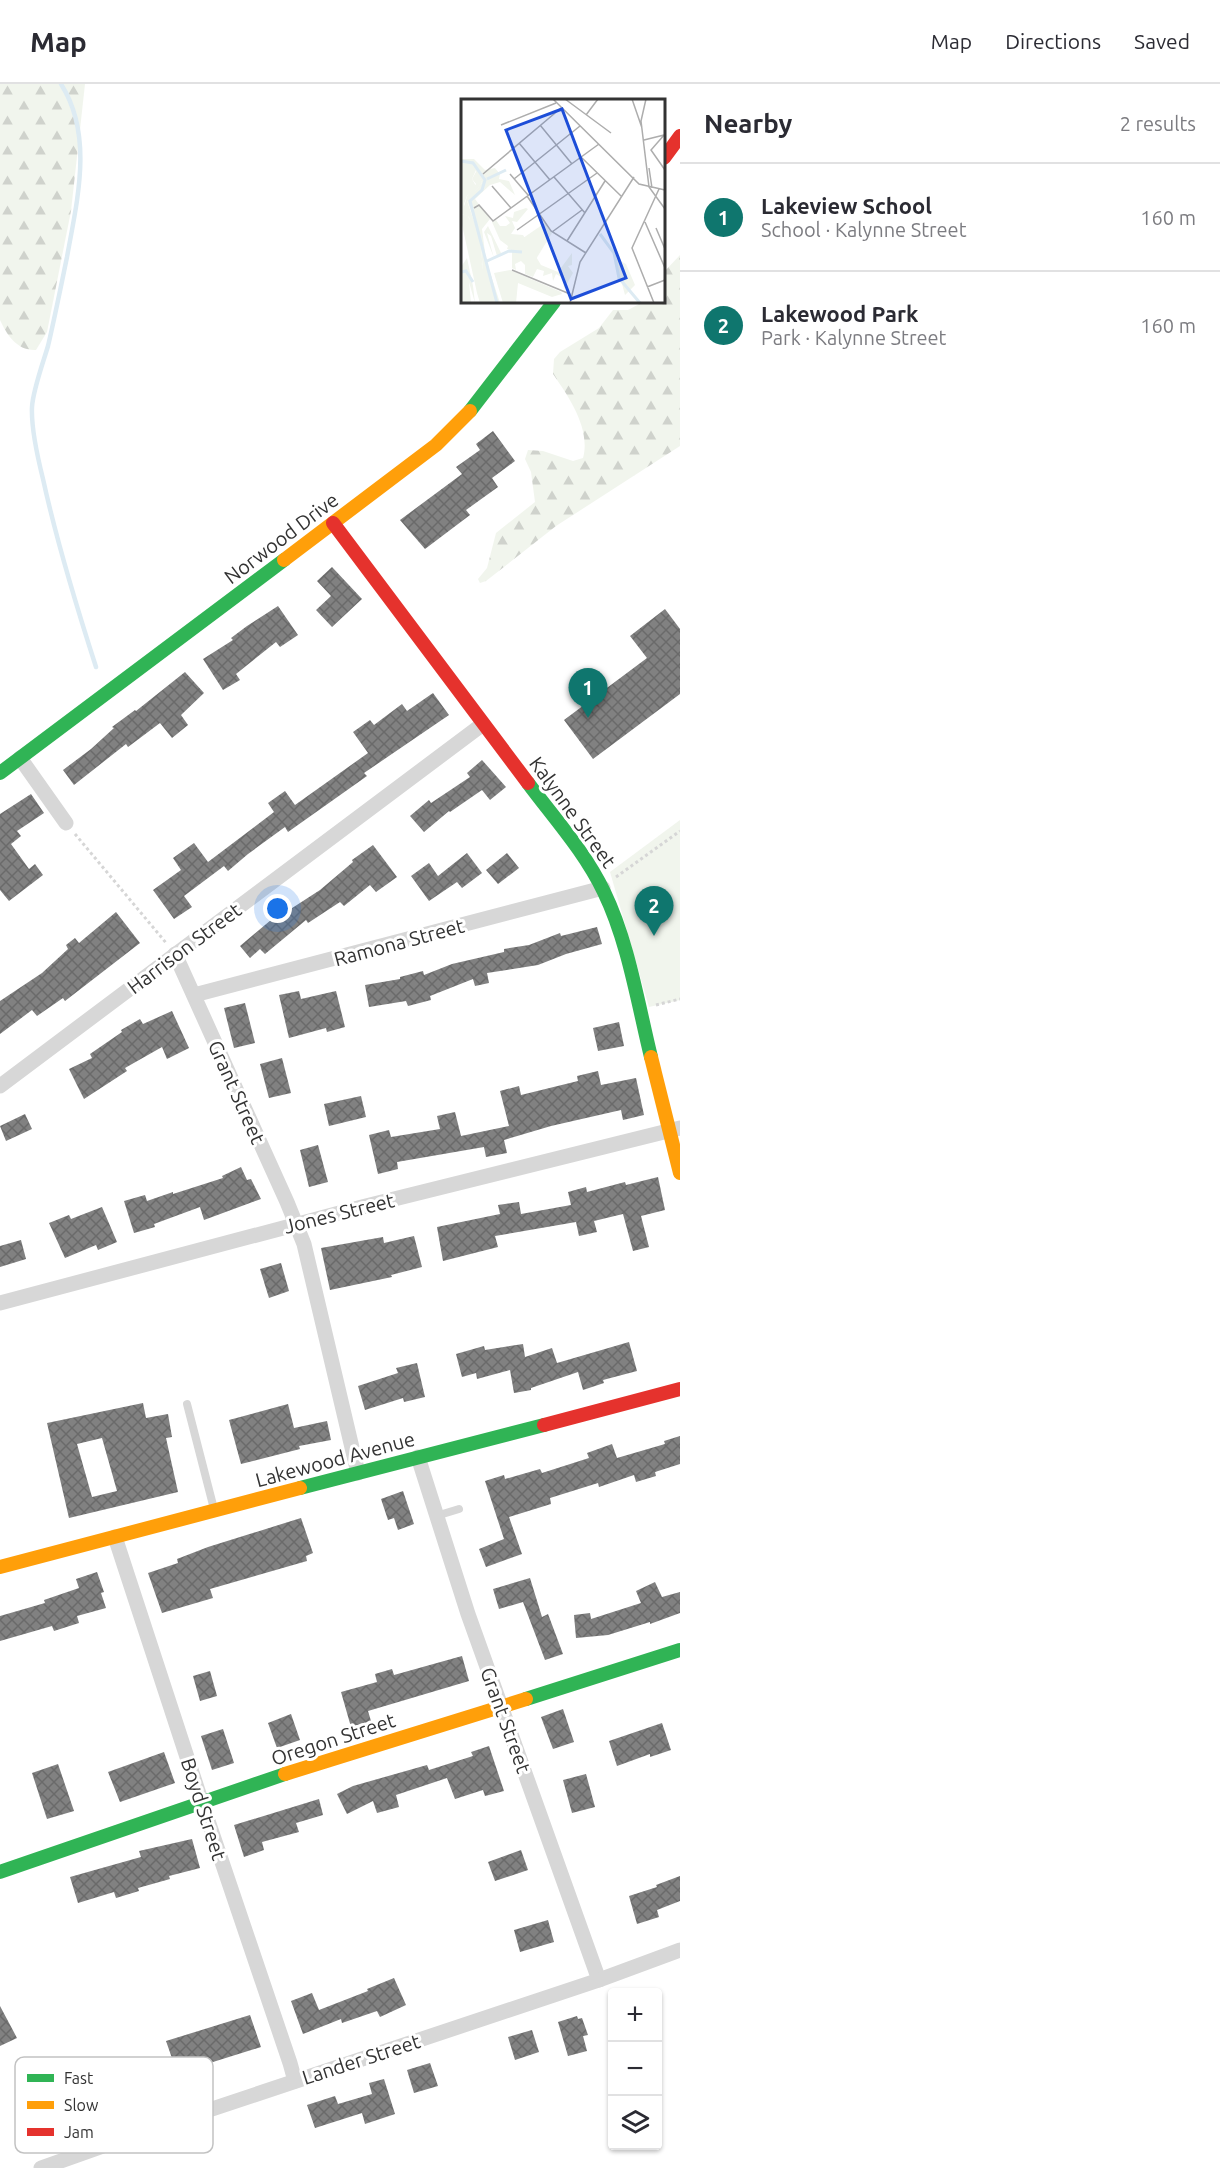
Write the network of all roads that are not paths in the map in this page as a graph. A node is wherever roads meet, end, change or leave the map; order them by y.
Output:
1 (553, 303) edge
2 (333, 523) junction
3 (483, 724) junction
4 (20, 758) junction
5 (0, 773) edge
6 (66, 823) road end
7 (603, 887) junction
8 (175, 954) junction
9 (194, 995) junction
10 (0, 1086) edge
11 (675, 1130) edge
12 (680, 1173) edge
13 (296, 1224) junction
14 (0, 1303) edge
15 (680, 1389) edge
16 (187, 1404) dead end
17 (418, 1457) junction
18 (358, 1473) junction
19 (459, 1509) dead end
20 (214, 1511) junction
21 (436, 1516) junction
22 (115, 1537) junction
23 (0, 1567) edge
24 (680, 1650) edge
25 (501, 1706) junction
26 (202, 1803) junction
27 (0, 1872) edge
28 (680, 1950) edge
29 (599, 1980) junction
30 (295, 2081) junction
31 (213, 2109) edge
32 (85, 2153) edge
33 (41, 2168) edge

1 - 2 street, Norwood Drive
2 - 3 street, Kalynne Street
2 - 4 street, Norwood Drive
3 - 7 street, Kalynne Street
3 - 8 street, Harrison Street
4 - 5 street, Norwood Drive
4 - 6 street
7 - 9 street, Ramona Street
7 - 11 street, Kalynne Street
8 - 9 street, Grant Street
8 - 10 street, Harrison Street
9 - 13 street, Grant Street
11 - 12 street, Kalynne Street
11 - 13 street, Jones Street
13 - 14 street, Jones Street
13 - 18 street, Grant Street
15 - 17 street, Lakewood Avenue
16 - 20 lane
17 - 18 street, Lakewood Avenue
17 - 21 street, Grant Street
18 - 20 street, Lakewood Avenue
19 - 21 lane
20 - 22 street, Lakewood Avenue
21 - 25 street, Grant Street
22 - 23 street, Lakewood Avenue
22 - 26 street, Boyd Street
24 - 25 street, Oregon Street
25 - 26 street, Oregon Street
25 - 29 street, Grant Street
26 - 27 street, Oregon Street
26 - 30 street, Boyd Street
28 - 29 street, Lander Street
29 - 30 street, Lander Street
30 - 31 street, Lander Street
32 - 33 street, Lander Street

